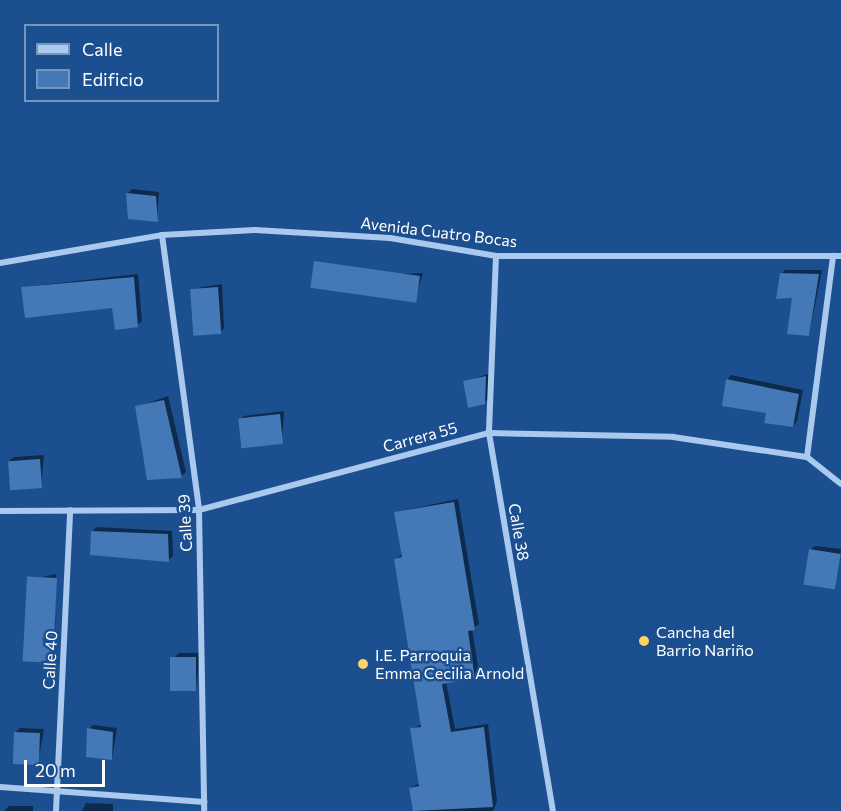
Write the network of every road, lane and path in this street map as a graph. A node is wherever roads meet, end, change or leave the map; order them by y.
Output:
1 (162, 235) junction
2 (496, 256) junction
3 (833, 256) junction
4 (841, 256) edge
5 (0, 263) edge
6 (489, 433) junction
7 (807, 457) junction
8 (841, 484) edge
9 (70, 510) junction
10 (200, 510) junction
11 (0, 511) edge
12 (0, 787) edge
13 (57, 791) junction
14 (204, 802) junction
15 (56, 811) edge
16 (204, 811) edge
17 (553, 811) edge

1 - 2 street, Avenida Cuatro Bocas
1 - 5 street, Avenida Cuatro Bocas
1 - 10 street, Calle 39
2 - 3 street, Avenida Cuatro Bocas
2 - 6 street, Calle 38
3 - 4 street, Avenida Cuatro Bocas
3 - 7 street
6 - 7 street, Carrera 55
6 - 10 street, Carrera 55
6 - 17 street, Calle 38
7 - 8 street, Carrera 55
9 - 10 street, Carrera 55
9 - 11 street, Carrera 55
9 - 13 street, Calle 40
10 - 14 street, Calle 39
12 - 13 street
13 - 14 street
13 - 15 street, Calle 40
14 - 16 street, Calle 39

